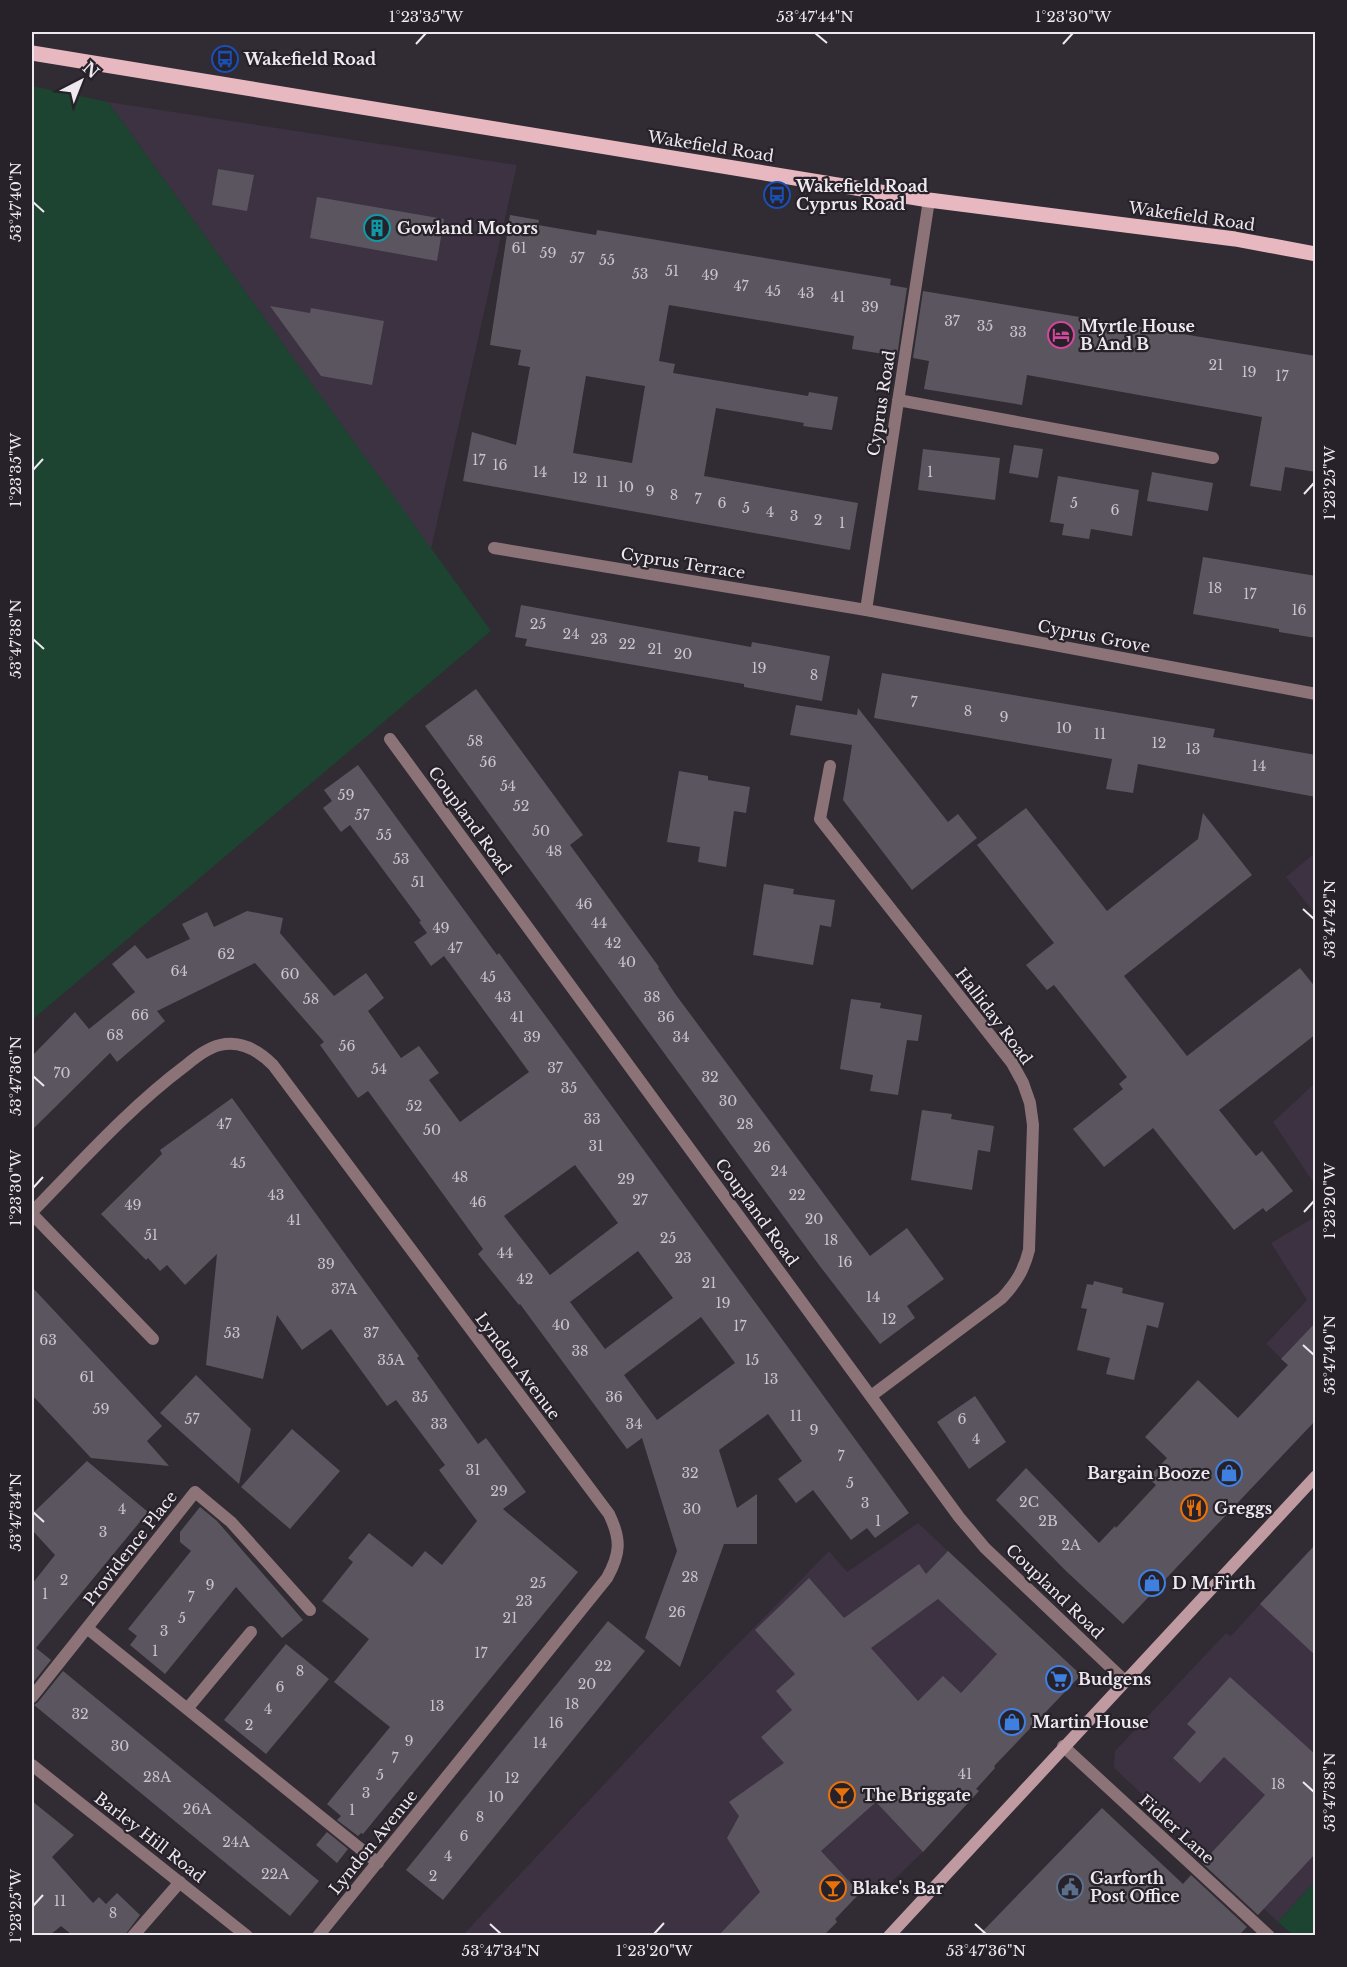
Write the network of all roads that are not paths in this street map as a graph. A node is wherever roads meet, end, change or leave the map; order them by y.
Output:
1 (32, 53) edge
2 (929, 200) junction
3 (1316, 254) edge
4 (898, 400) junction
5 (1213, 458) dead end
6 (494, 548) dead end
7 (866, 610) junction
8 (1316, 694) edge
9 (390, 739) dead end
10 (830, 766) dead end
11 (32, 1213) edge
12 (153, 1339) dead end
13 (871, 1396) junction
14 (1316, 1476) edge
15 (310, 1610) dead end
16 (87, 1628) junction
17 (251, 1632) dead end
18 (1125, 1681) junction
19 (32, 1696) edge
20 (188, 1709) junction
21 (1063, 1746) junction
22 (32, 1765) edge
23 (378, 1863) junction
24 (180, 1882) junction
25 (133, 1935) edge
26 (247, 1935) edge
27 (318, 1935) edge
28 (889, 1935) edge
29 (1269, 1935) edge

1 - 2 main road, Wakefield Road
2 - 3 main road, Wakefield Road
2 - 4 street, Cyprus Road
4 - 5 street
4 - 7 street, Cyprus Road
6 - 7 street, Cyprus Terrace
7 - 8 street, Cyprus Grove
9 - 13 street, Coupland Road
10 - 13 street, Halliday Road
11 - 12 street
11 - 23 street, Lyndon Avenue
13 - 18 street, Coupland Road
14 - 18 main road
15 - 16 street, Providence Place
16 - 19 street, Providence Place
16 - 20 street
17 - 20 street
18 - 21 main road
20 - 23 street
21 - 28 main road
21 - 29 street, Fidler Lane
22 - 24 street, Barley Hill Road
23 - 27 street, Lyndon Avenue
24 - 25 street
24 - 26 street, Barley Hill Road

